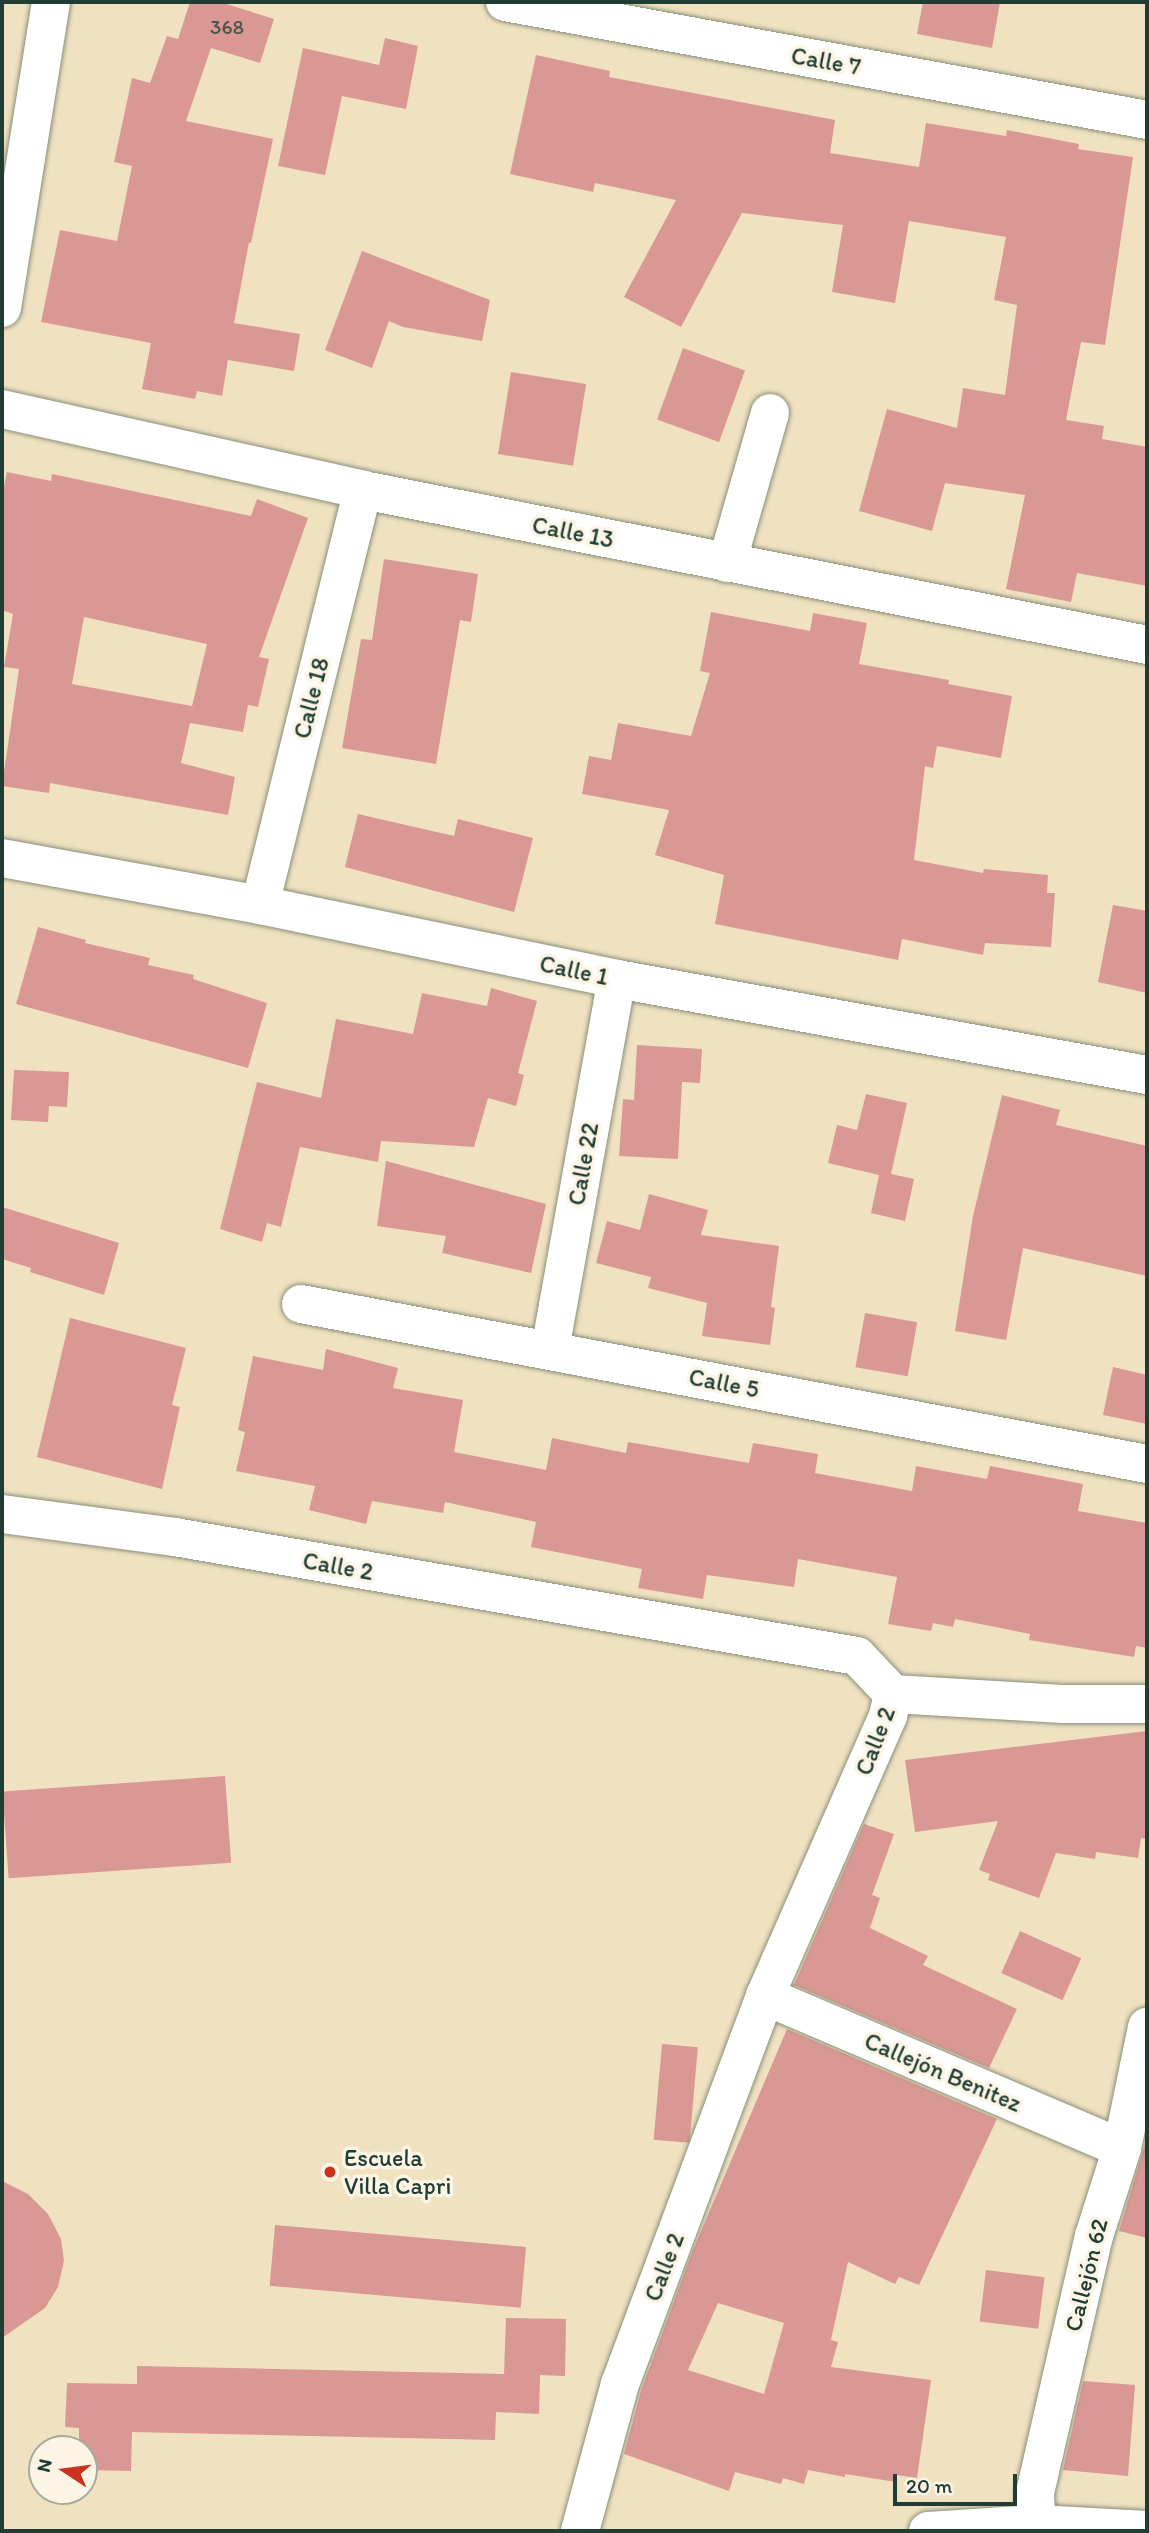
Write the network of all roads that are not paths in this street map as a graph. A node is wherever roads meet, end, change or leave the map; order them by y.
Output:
1 (51, 2) edge
2 (505, 2) edge
3 (1147, 120) edge
4 (2, 308) edge
5 (2, 409) edge
6 (770, 412) dead end
7 (363, 490) junction
8 (727, 563) junction
9 (1147, 645) edge
10 (2, 858) edge
11 (260, 905) junction
12 (617, 979) junction
13 (1147, 1075) edge
14 (301, 1304) dead end
15 (550, 1350) junction
16 (1147, 1464) edge
17 (2, 1514) edge
18 (893, 1694) junction
19 (1147, 1704) edge
20 (765, 1996) junction
21 (1147, 2027) edge
22 (1122, 2148) junction
23 (1037, 2524) junction
24 (1147, 2529) edge
25 (580, 2531) edge
26 (928, 2531) edge

1 - 4 street
2 - 3 street, Calle 7
5 - 7 street, Calle 13
6 - 8 street
7 - 8 street, Calle 13
7 - 11 street, Calle 18
8 - 9 street, Calle 13
10 - 11 street, Calle 1
11 - 12 street, Calle 1
12 - 13 street, Calle 1
12 - 15 street, Calle 22
14 - 15 street, Calle 5
15 - 16 street, Calle 5
17 - 18 street, Calle 2
18 - 19 street
18 - 20 street, Calle 2
20 - 22 street, Callejón Benitez
20 - 25 street, Calle 2
21 - 22 street, Callejón 62
22 - 23 street, Callejón 62
23 - 24 street
23 - 26 street

